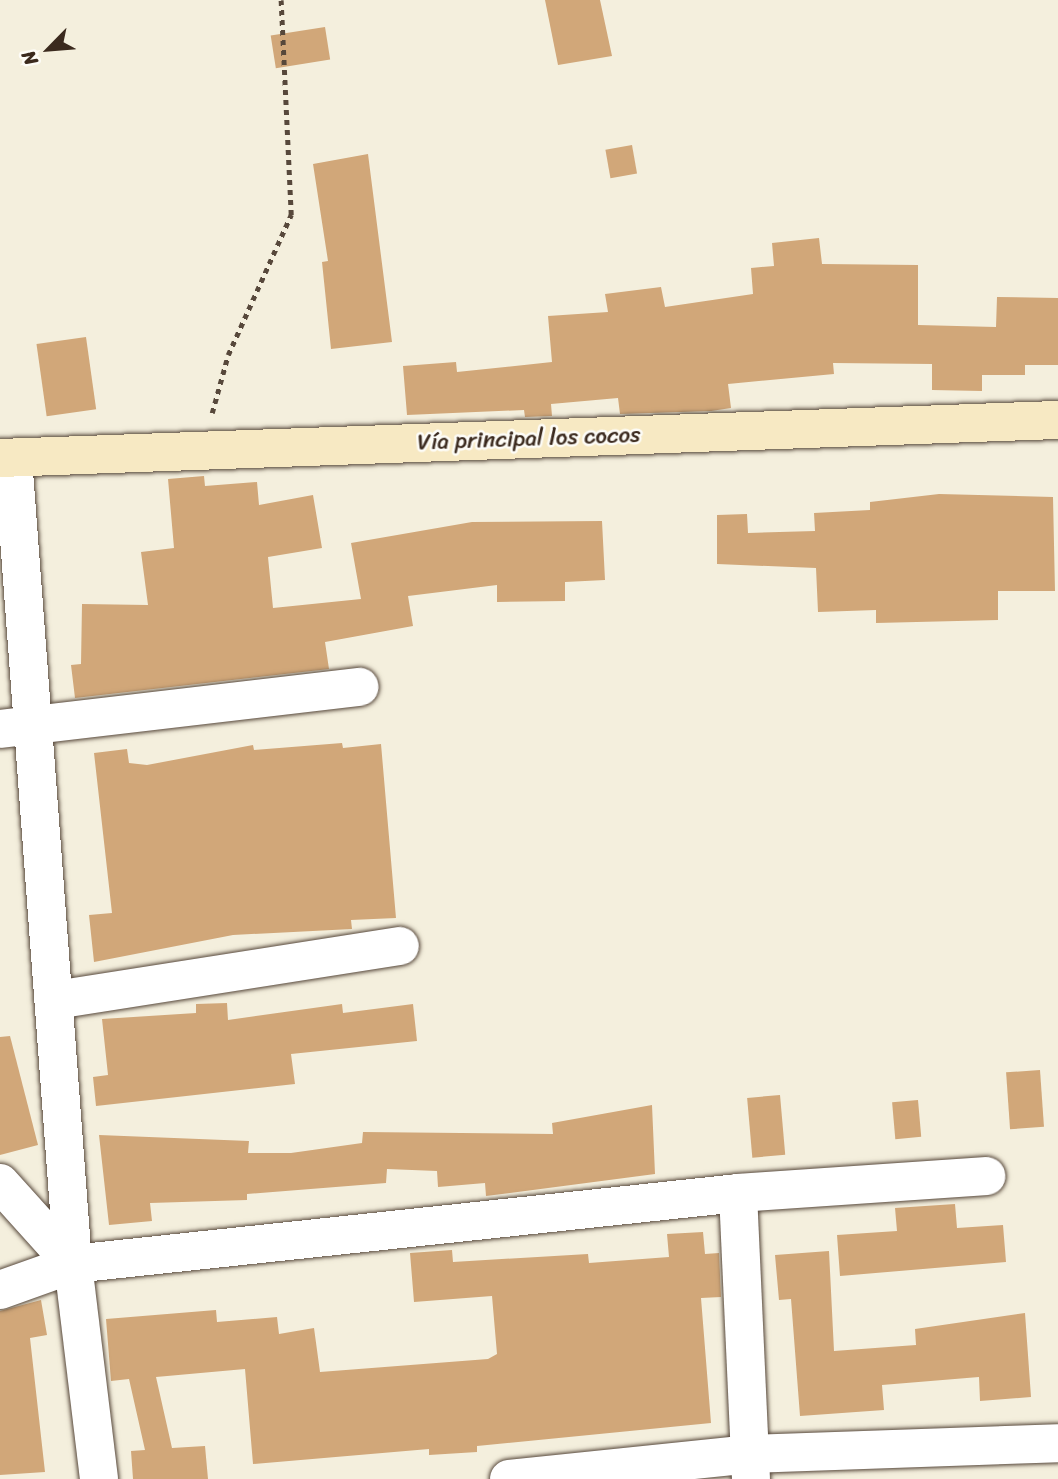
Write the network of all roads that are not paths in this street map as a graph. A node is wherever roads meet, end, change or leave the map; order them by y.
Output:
1 (1058, 420) edge
2 (7, 458) edge
3 (360, 687) dead end
4 (15, 727) edge
5 (400, 946) dead end
6 (55, 1000) junction
7 (986, 1176) dead end
8 (0, 1183) edge
9 (738, 1193) junction
10 (74, 1264) junction
11 (0, 1290) edge
12 (1058, 1444) edge
13 (750, 1467) edge
14 (99, 1479) edge
15 (509, 1479) edge

1 - 2 street, Vía principal los cocos
2 - 4 street
3 - 4 street
4 - 6 street
5 - 6 street
6 - 10 street
7 - 9 street
8 - 10 street
9 - 10 street
9 - 13 street
10 - 11 street
10 - 14 street
12 - 13 street
13 - 15 street

